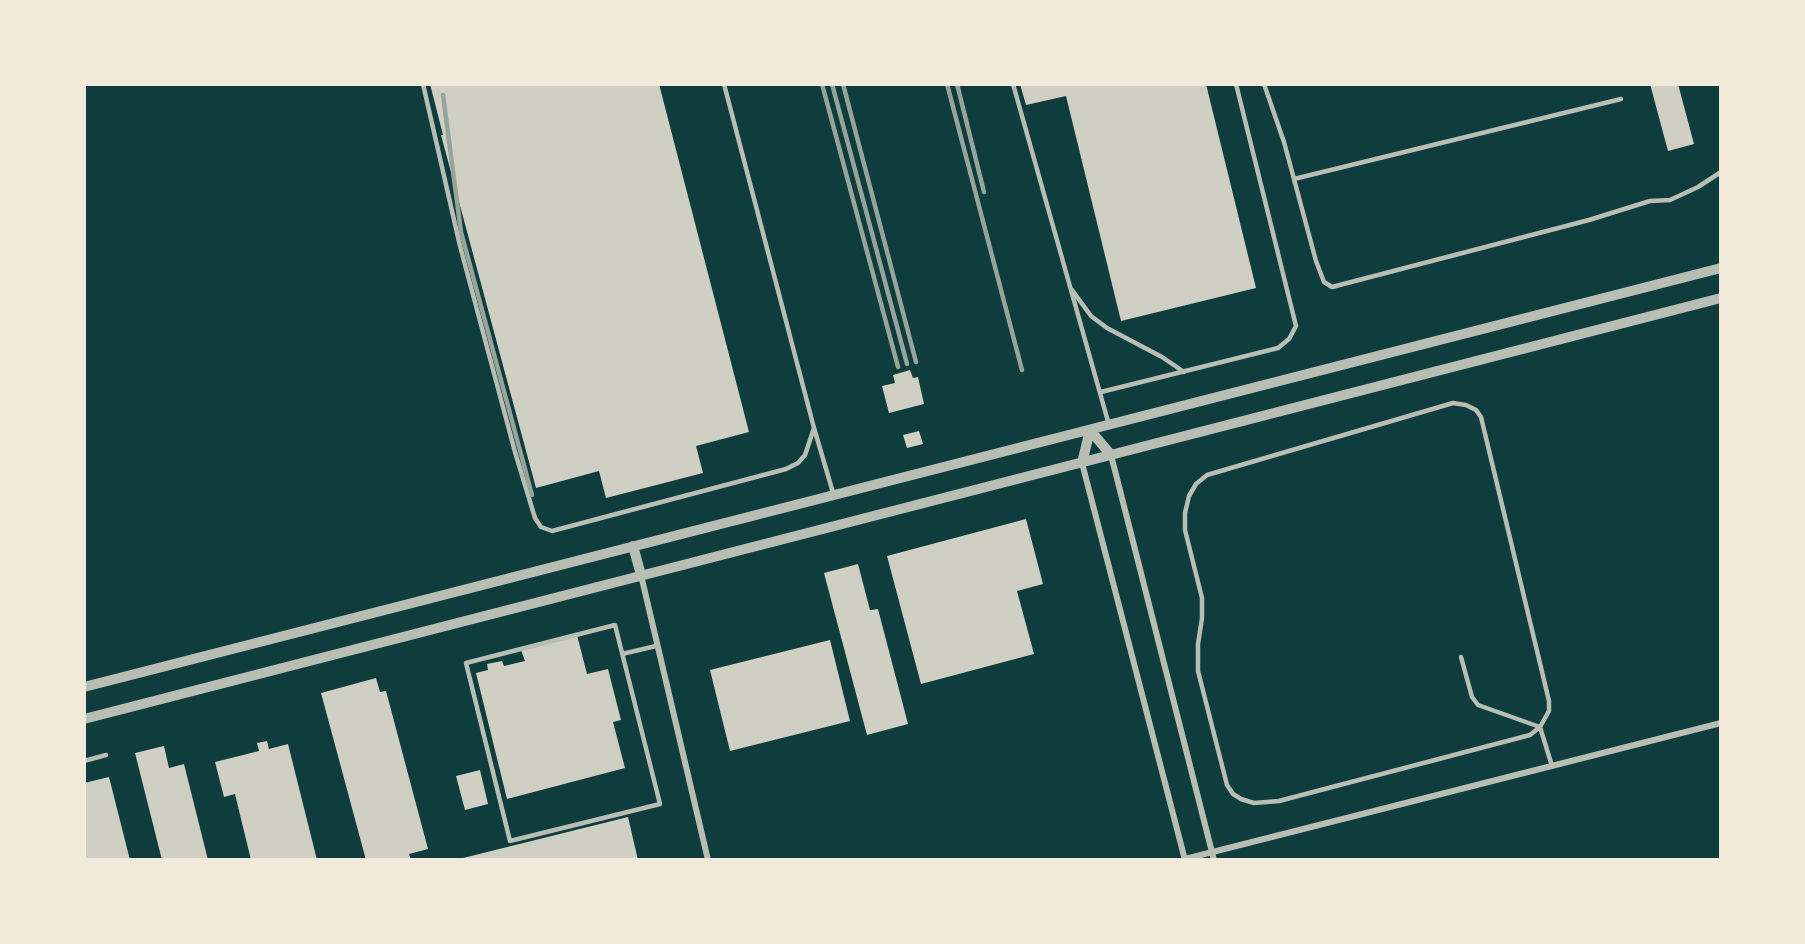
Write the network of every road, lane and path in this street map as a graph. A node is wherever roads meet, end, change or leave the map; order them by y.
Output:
1 (423, 84) edge
2 (724, 84) edge
3 (1014, 84) edge
4 (1236, 84) edge
5 (1264, 84) edge
6 (1621, 99) dead end
7 (1721, 172) edge
8 (1294, 179) junction
9 (1721, 268) edge
10 (1069, 286) junction
11 (1721, 298) edge
12 (1184, 372) junction
13 (1101, 392) junction
14 (1109, 425) junction
15 (814, 428) junction
16 (1090, 430) junction
17 (1111, 455) junction
18 (1083, 462) junction
19 (834, 496) junction
20 (633, 546) junction
21 (641, 575) junction
22 (656, 646) junction
23 (622, 654) junction
24 (1461, 657) dead end
25 (84, 687) edge
26 (84, 719) edge
27 (1721, 723) edge
28 (1540, 727) junction
29 (106, 755) dead end
30 (84, 760) edge
31 (1552, 766) junction
32 (1213, 856) edge
33 (708, 860) edge
34 (1185, 860) edge

1 - 15 lane
2 - 15 lane
3 - 10 lane
4 - 12 lane
5 - 8 lane
6 - 8 lane
7 - 8 lane
9 - 14 street
10 - 12 lane
10 - 13 lane
11 - 17 street
12 - 13 lane
13 - 14 lane
14 - 16 street
15 - 19 lane
16 - 17 street
16 - 18 street
16 - 19 street
17 - 18 street
17 - 32 street
18 - 21 street
18 - 34 street
19 - 20 street
20 - 21 street
20 - 25 street
21 - 22 street
21 - 26 street
22 - 23 lane
22 - 33 street
23 - 23 lane
24 - 28 lane
27 - 31 street
28 - 28 lane
28 - 31 lane
29 - 30 lane
31 - 32 street
32 - 34 street

